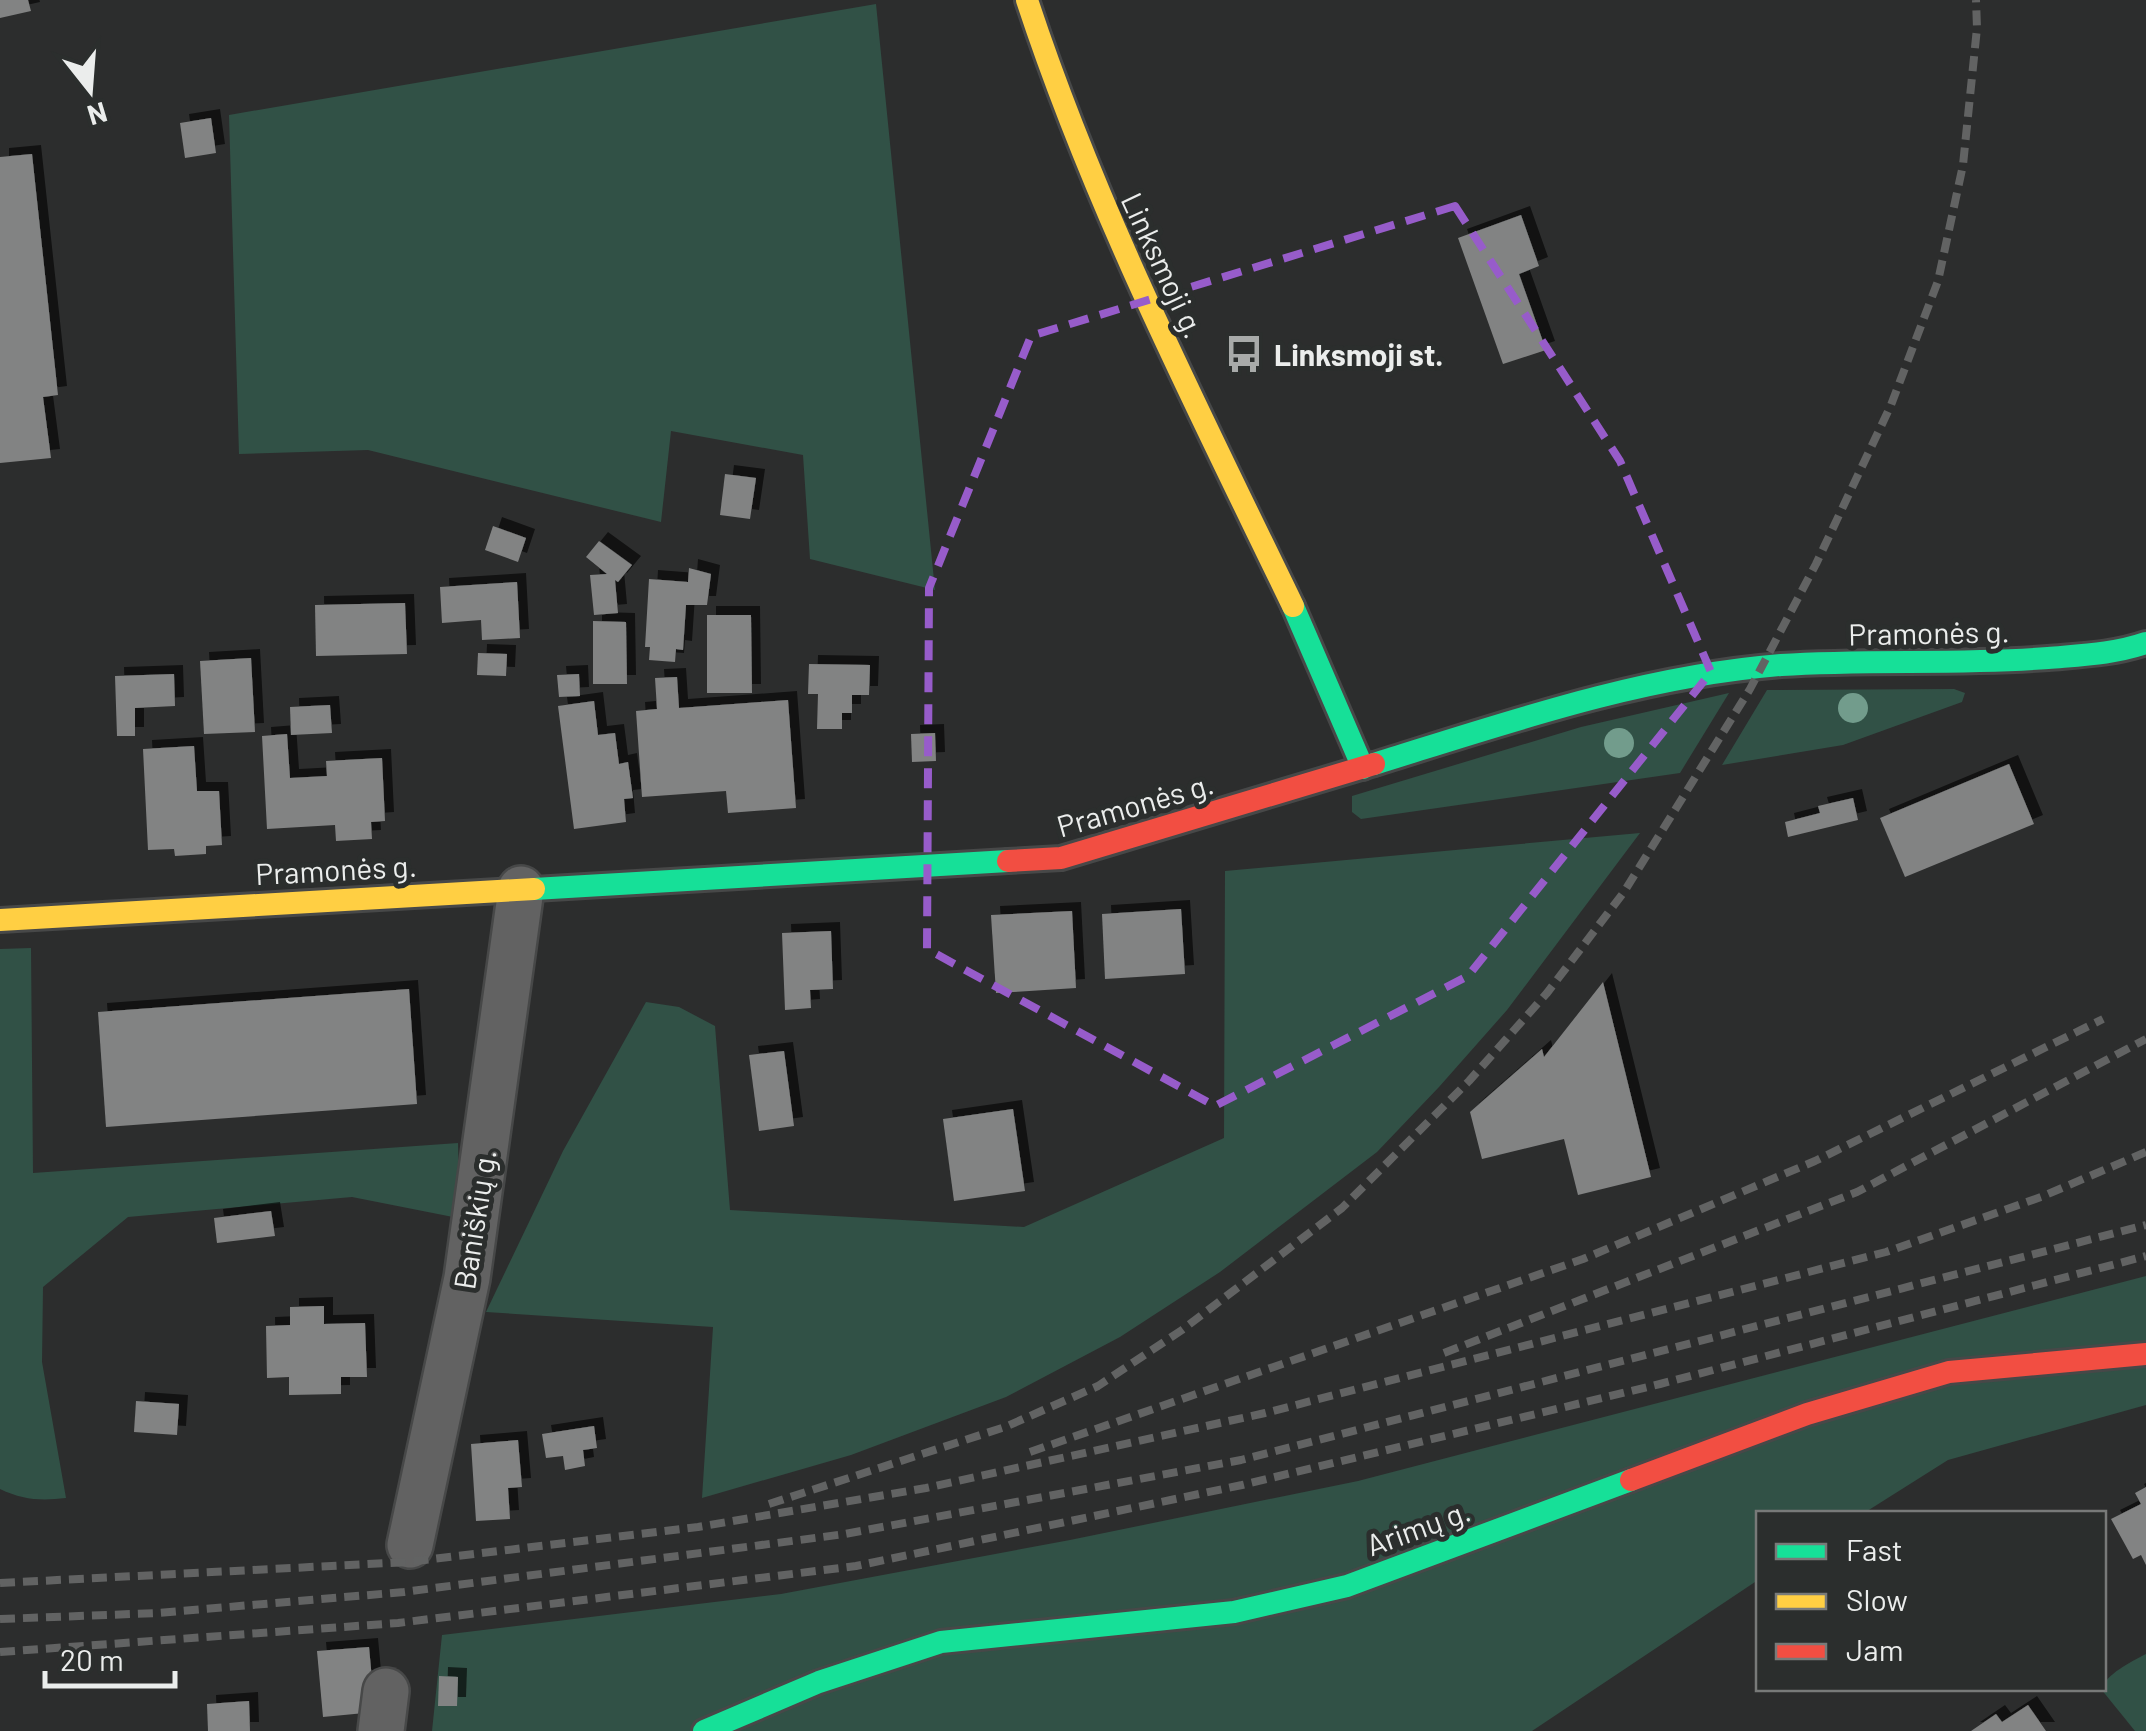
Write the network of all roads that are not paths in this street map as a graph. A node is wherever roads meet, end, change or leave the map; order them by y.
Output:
1 (1027, 0) edge
2 (2146, 643) edge
3 (1362, 768) junction
4 (521, 889) junction
5 (0, 920) edge
6 (2146, 1354) edge
7 (410, 1545) dead end
8 (704, 1731) edge

1 - 3 main road, Linksmoji g.
2 - 3 main road, Pramonės g.
3 - 4 main road, Pramonės g.
4 - 5 main road, Pramonės g.
4 - 7 street, Baniškių g.
6 - 8 main road, Arimų g.

